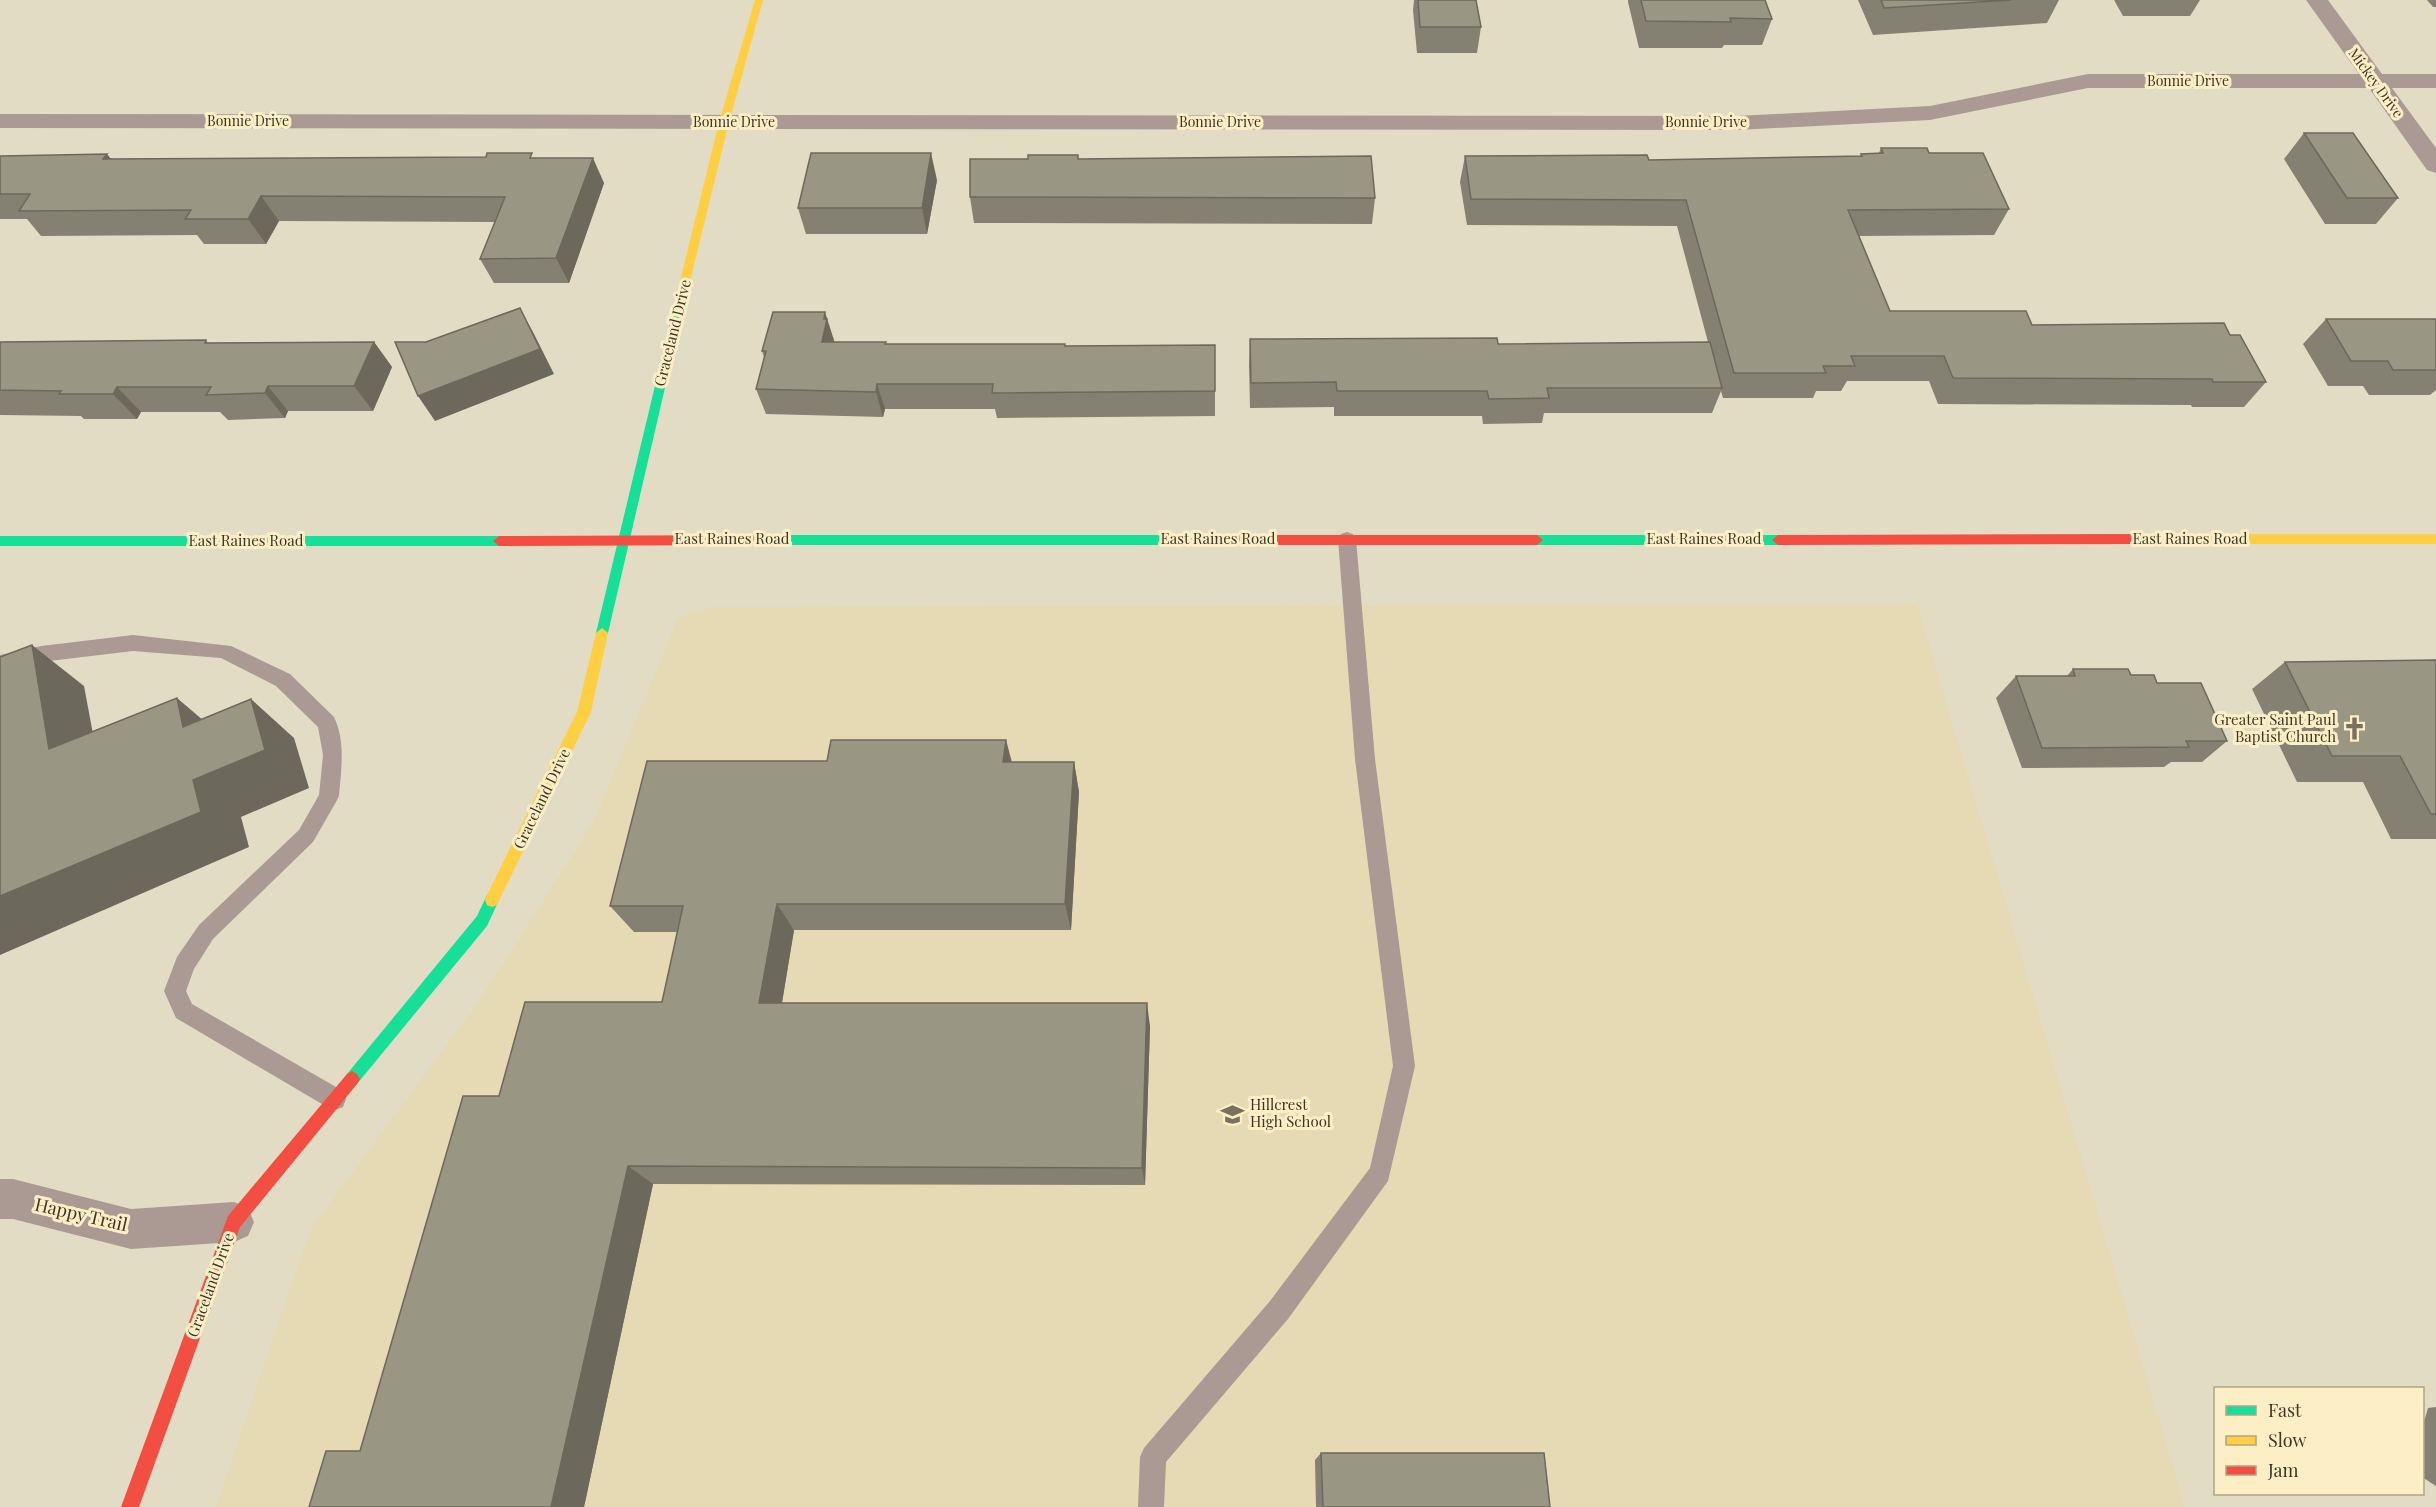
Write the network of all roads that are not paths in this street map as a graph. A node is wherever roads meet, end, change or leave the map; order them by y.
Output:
1 (759, 0) edge
2 (2317, 0) edge
3 (2373, 81) junction
4 (2436, 81) edge
5 (0, 121) edge
6 (724, 122) junction
7 (2436, 165) edge
8 (1347, 539) junction
9 (2436, 539) edge
10 (623, 540) junction
11 (3, 547) edge
12 (0, 663) edge
13 (335, 1099) junction
14 (0, 1199) edge
15 (234, 1222) junction
16 (130, 1507) edge
17 (1151, 1507) edge

1 - 6 main road, Graceland Drive
2 - 3 street, Mickey Drive
3 - 4 street, Bonnie Drive
3 - 6 street, Bonnie Drive
3 - 7 street, Mickey Drive
5 - 6 street, Bonnie Drive
6 - 10 main road, Graceland Drive
8 - 9 main road, East Raines Road
8 - 10 main road, East Raines Road
8 - 17 lane
10 - 11 main road, East Raines Road
10 - 13 main road, Graceland Drive
12 - 13 lane
13 - 15 main road, Graceland Drive
14 - 15 street, Happy Trail
15 - 16 main road, Graceland Drive

